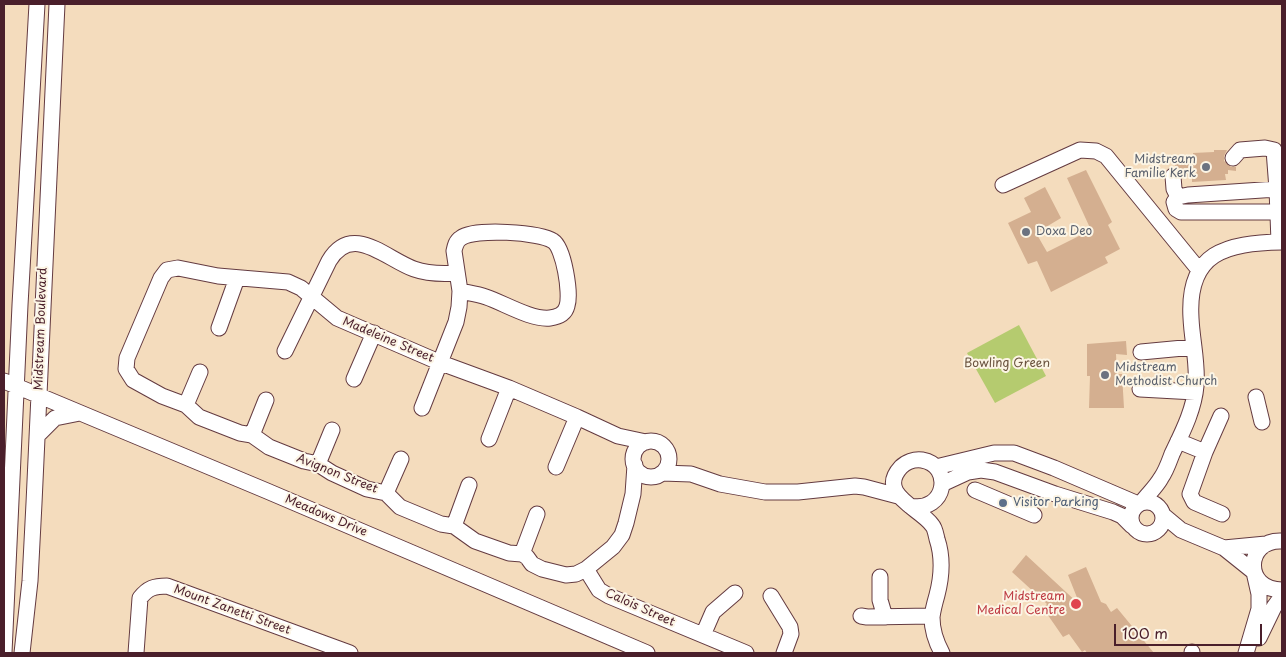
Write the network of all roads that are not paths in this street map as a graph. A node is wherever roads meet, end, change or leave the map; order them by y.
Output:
1 (37, 4) edge
2 (57, 4) edge
3 (1233, 158) dead end
4 (1173, 176) dead end
5 (1003, 184) dead end
6 (1277, 189) junction
7 (1176, 202) junction
8 (1278, 212) junction
9 (1163, 226) junction
10 (1281, 242) edge
11 (1199, 270) junction
12 (457, 273) junction
13 (161, 278) joint
14 (237, 278) junction
15 (460, 292) junction
16 (312, 296) junction
17 (219, 328) dead end
18 (374, 333) junction
19 (1194, 347) junction
20 (286, 351) dead end
21 (1141, 352) dead end
22 (440, 363) junction
23 (200, 372) dead end
24 (354, 379) dead end
25 (10, 383) edge
26 (509, 388) junction
27 (1140, 389) dead end
28 (1195, 392) junction
29 (38, 395) junction
30 (1256, 397) dead end
31 (266, 400) dead end
32 (186, 405) junction
33 (422, 408) dead end
34 (80, 413) junction
35 (1222, 416) dead end
36 (577, 417) junction
37 (1262, 422) dead end
38 (332, 430) dead end
39 (252, 435) junction
40 (37, 436) junction
41 (618, 436) junction
42 (489, 439) dead end
43 (1178, 441) junction
44 (646, 442) junction
45 (1205, 452) junction
46 (668, 454) junction
47 (401, 459) dead end
48 (634, 463) junction
49 (318, 464) junction
50 (556, 467) dead end
51 (936, 467) junction
52 (987, 470) junction
53 (692, 474) junction
54 (657, 475) junction
55 (896, 475) junction
56 (1162, 478) junction
57 (470, 485) dead end
58 (864, 487) junction
59 (940, 491) junction
60 (386, 493) junction
61 (633, 494) junction
62 (898, 496) junction
63 (1140, 503) junction
64 (910, 506) junction
65 (1162, 513) junction
66 (537, 514) dead end
67 (1222, 514) dead end
68 (1034, 515) dead end
69 (932, 525) junction
70 (454, 526) junction
71 (1132, 526) junction
72 (1182, 530) junction
73 (1155, 532) junction
74 (1276, 540) edge
75 (1224, 548) junction
76 (522, 554) junction
77 (586, 570) junction
78 (1254, 572) junction
79 (880, 578) dead end
80 (1282, 590) edge
81 (735, 594) dead end
82 (771, 596) dead end
83 (1282, 596) edge
84 (861, 616) dead end
85 (932, 616) junction
86 (885, 617) junction
87 (703, 635) junction
88 (331, 650) edge
89 (4, 653) edge
90 (22, 653) edge
91 (136, 653) edge
92 (350, 653) edge
93 (647, 653) edge
94 (746, 653) edge
95 (784, 653) edge
96 (942, 653) edge
97 (1246, 653) edge
98 (1252, 653) edge

1 - 25 street, Midstream Boulevard
2 - 29 street, Midstream Boulevard
3 - 6 street
4 - 7 street
5 - 9 street
6 - 7 street
6 - 8 street
7 - 8 street
7 - 9 street
8 - 10 street
9 - 11 street
10 - 11 street
11 - 19 street
12 - 15 street
12 - 15 street
12 - 16 street
13 - 14 street, Madeleine Street
13 - 32 street, Avignon Street
14 - 16 street, Madeleine Street
14 - 17 street
15 - 22 street
16 - 18 street, Madeleine Street
16 - 20 street
18 - 22 street, Madeleine Street
18 - 24 street
19 - 21 street
19 - 28 street
22 - 26 street, Madeleine Street
22 - 33 street
23 - 32 street
25 - 29 street, Meadows Drive
25 - 89 street, Midstream Boulevard
26 - 36 street, Madeleine Street
26 - 42 street
27 - 28 street
28 - 43 street
29 - 34 street, Meadows Drive
29 - 40 street, Midstream Boulevard
30 - 37 street
31 - 39 street
32 - 39 street, Avignon Street
34 - 40 street
34 - 93 street, Meadows Drive
35 - 45 street
36 - 41 street, Madeleine Street
36 - 50 street
38 - 49 street
39 - 49 street, Avignon Street
40 - 90 street, Midstream Boulevard
41 - 44 street, Madeleine Street
41 - 48 street
43 - 45 street
43 - 56 street
44 - 46 street, Madeleine Street
44 - 48 street
45 - 67 street
46 - 53 street, Madeleine Street
46 - 54 street
47 - 60 street
48 - 54 street
48 - 61 street
49 - 60 street, Avignon Street
51 - 55 street, Madeleine Street
51 - 59 street
51 - 63 street, Madeleine Street
52 - 59 street, Madeleine Street
52 - 68 street
52 - 71 street, Madeleine Street
53 - 54 street, Madeleine Street
53 - 58 street, Madeleine Street
54 - 61 street
55 - 58 street, Madeleine Street
55 - 62 street
56 - 63 street
56 - 65 street
57 - 70 street
58 - 62 street, Madeleine Street
59 - 64 street, Madeleine Street
59 - 69 street
60 - 70 street, Avignon Street
61 - 77 street
62 - 64 street, Madeleine Street
63 - 65 street, Madeleine Street
63 - 71 street
64 - 69 street
65 - 72 street, Madeleine Street
65 - 73 street
66 - 76 street
69 - 85 street
70 - 76 street, Avignon Street
71 - 73 street, Madeleine Street
72 - 73 street, Madeleine Street
72 - 75 street, Madeleine Street
74 - 75 street, Madeleine Street
74 - 78 street
75 - 78 street, Madeleine Street
76 - 77 street, Avignon Street
77 - 87 street, Calois Street
78 - 80 street, Madeleine Street
78 - 97 street
79 - 86 street
81 - 87 street
82 - 95 street
83 - 98 street
84 - 86 street
85 - 86 street
85 - 96 street
87 - 94 street, Calois Street
88 - 91 street, Mount Zanetti Street
88 - 92 street, Mount Zanetti Street

